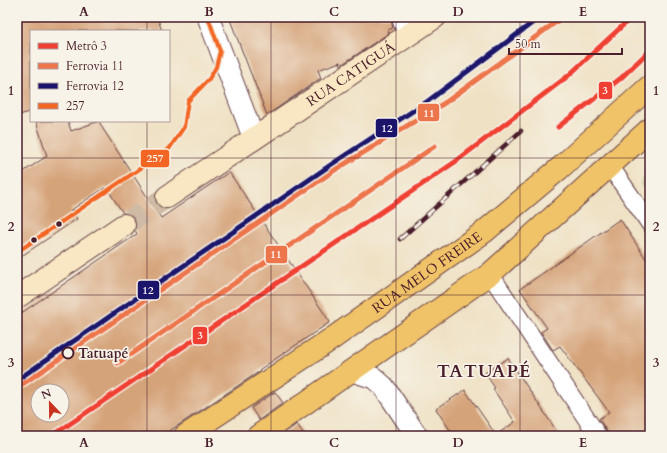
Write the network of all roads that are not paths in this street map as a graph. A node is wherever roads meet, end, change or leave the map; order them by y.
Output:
1 (208, 17) edge
2 (435, 17) edge
3 (404, 26) edge
4 (650, 86) edge
5 (650, 129) edge
6 (254, 139) junction
7 (610, 166) junction
8 (167, 197) tunnel mouth
9 (650, 224) edge
10 (124, 226) tunnel mouth
11 (490, 274) junction
12 (17, 297) edge
13 (353, 370) junction
14 (185, 436) edge
15 (258, 436) edge
16 (417, 436) edge
17 (598, 436) edge

1 - 6 street
2 - 3 main road, RUA CATIGUÁ
3 - 6 main road, RUA CATIGUÁ
4 - 14 highway, RUA MELO FREIRE
5 - 7 highway
6 - 8 main road, RUA CATIGUÁ
7 - 9 street
7 - 11 highway
10 - 12 main road
11 - 13 highway
11 - 17 street
13 - 15 highway
13 - 16 street

